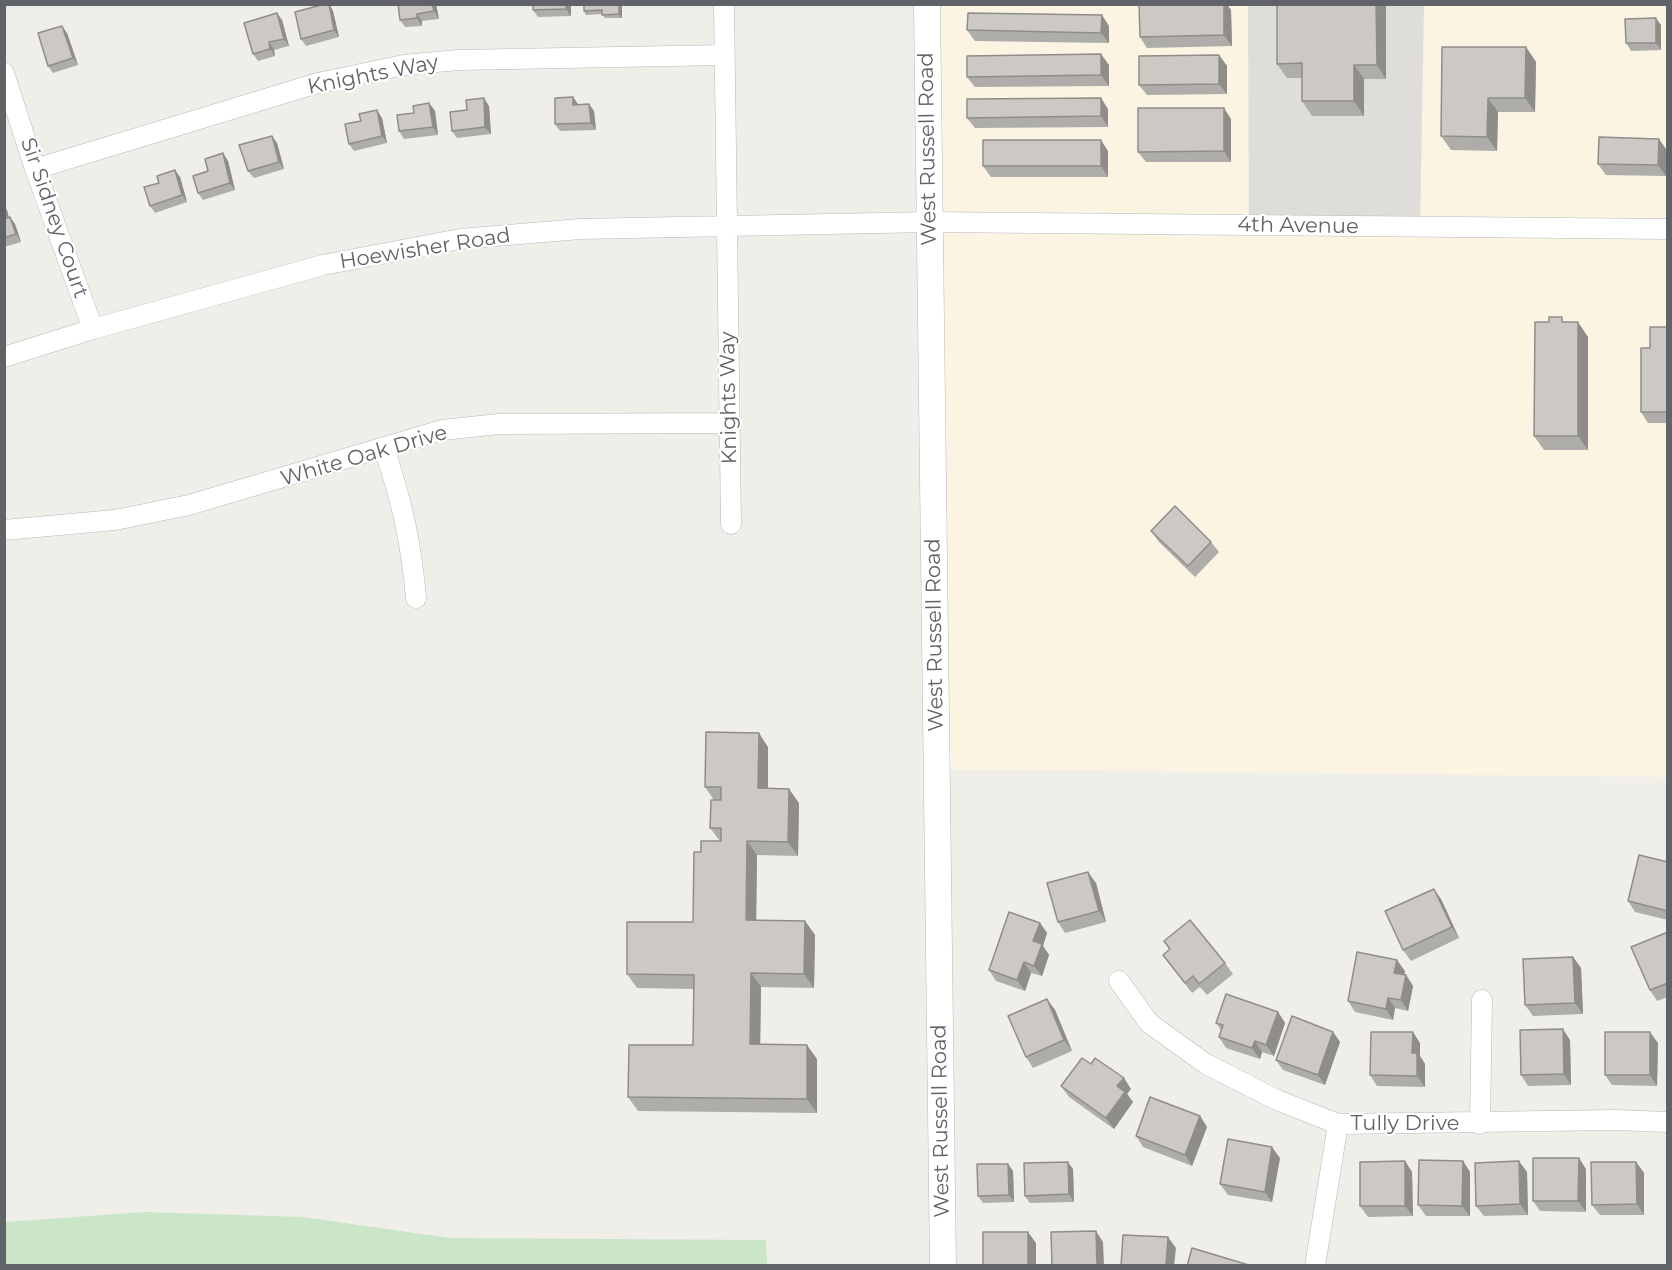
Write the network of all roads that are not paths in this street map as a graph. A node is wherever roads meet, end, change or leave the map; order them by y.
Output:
1 (724, 4) edge
2 (927, 4) edge
3 (724, 55) junction
4 (4, 73) edge
5 (35, 169) junction
6 (929, 222) junction
7 (727, 225) junction
8 (1668, 229) edge
9 (93, 329) junction
10 (4, 357) edge
11 (728, 423) junction
12 (384, 448) junction
13 (731, 524) dead end
14 (4, 531) edge
15 (416, 598) dead end
16 (1119, 981) dead end
17 (1482, 1000) dead end
18 (1668, 1122) edge
19 (1338, 1124) junction
20 (1480, 1124) junction
21 (943, 1266) edge
22 (1315, 1266) edge

1 - 3 street, Knights Way
2 - 6 street, West Russell Road
3 - 5 street, Knights Way
3 - 7 street, Knights Way
4 - 5 street, Sir Sidney Court
5 - 9 street, Sir Sidney Court
6 - 7 street, Hoewisher Road
6 - 8 street, 4th Avenue
6 - 21 street, West Russell Road
7 - 9 street, Hoewisher Road
7 - 11 street, Knights Way
9 - 10 street, Hoewisher Road
11 - 12 street, White Oak Drive
11 - 13 street, Knights Way
12 - 14 street, White Oak Drive
12 - 15 street
16 - 19 street, Tully Drive
17 - 20 street
18 - 20 street, Tully Drive
19 - 20 street, Tully Drive
19 - 22 street

